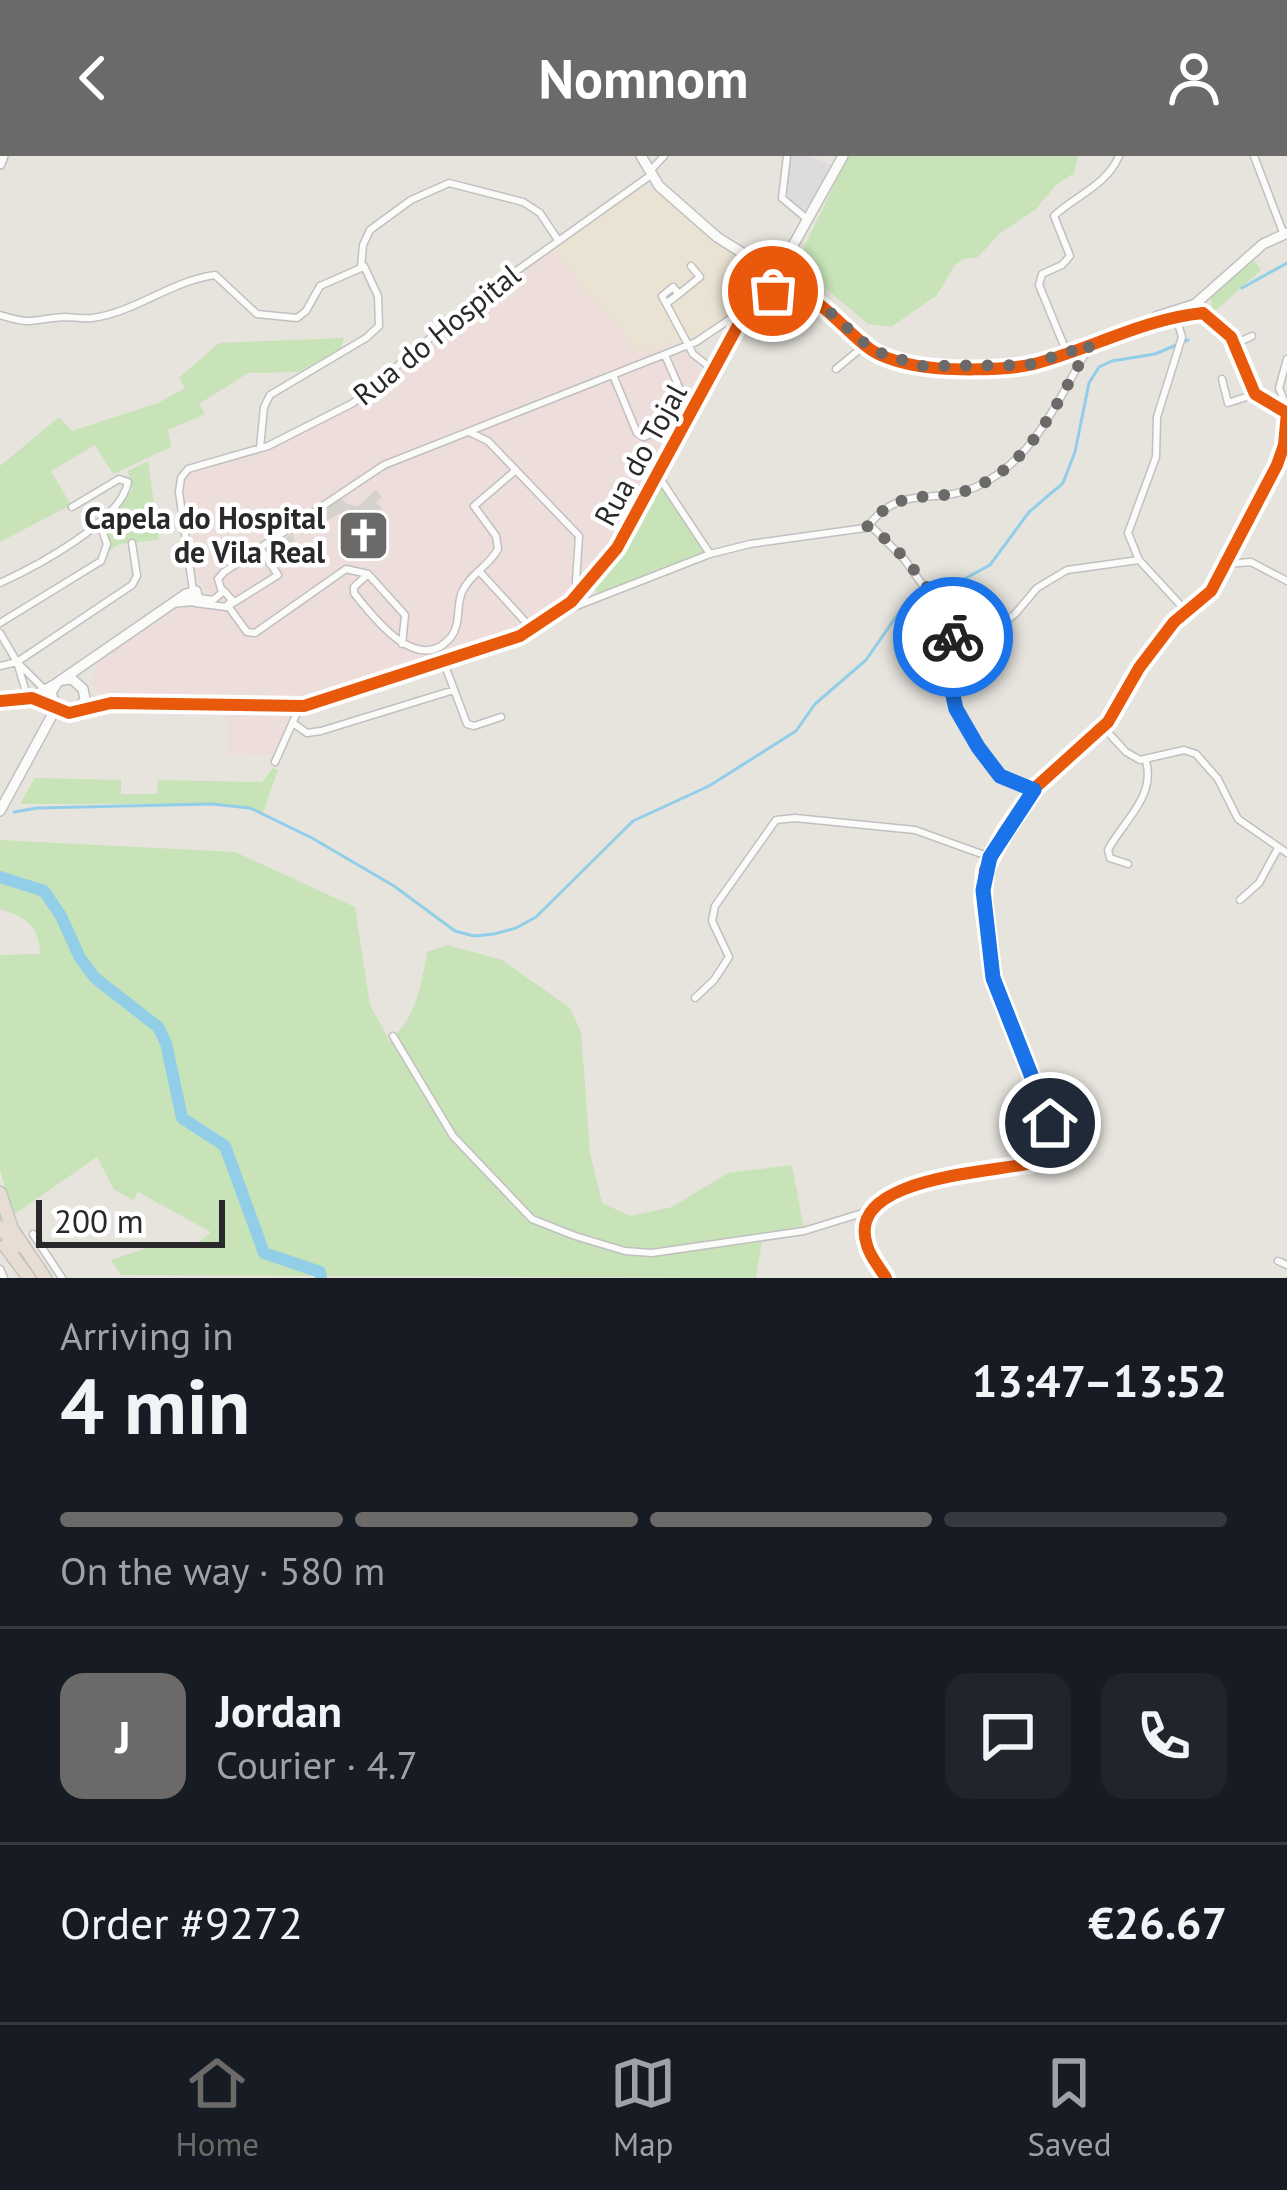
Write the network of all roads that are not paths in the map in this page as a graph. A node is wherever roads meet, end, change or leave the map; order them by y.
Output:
1 (641, 156) edge
2 (664, 156) edge
3 (787, 156) edge
4 (843, 156) edge
5 (1119, 156) edge
6 (1253, 156) edge
7 (650, 173) junction
8 (810, 221) junction
9 (1286, 234) edge
10 (558, 239) junction
11 (362, 264) junction
12 (691, 266) dead end
13 (777, 283) junction
14 (752, 306) junction
15 (1201, 308) junction
16 (0, 315) edge
17 (1156, 315) dead end
18 (1176, 317) junction
19 (1252, 336) dead end
20 (1235, 344) junction
21 (688, 345) junction
22 (866, 345) junction
23 (1090, 345) junction
24 (1067, 353) junction
25 (665, 355) junction
26 (1287, 359) edge
27 (836, 369) dead end
28 (714, 370) junction
29 (613, 375) junction
30 (1222, 379) dead end
31 (1255, 394) junction
32 (1287, 411) edge
33 (1286, 430) edge
34 (470, 432) junction
35 (260, 448) junction
36 (516, 470) junction
37 (658, 476) junction
38 (72, 507) dead end
39 (99, 522) junction
40 (867, 527) junction
41 (132, 542) dead end
42 (260, 548) junction
43 (710, 554) junction
44 (1139, 560) junction
45 (1226, 564) junction
46 (479, 571) junction
47 (368, 574) junction
48 (1287, 580) edge
49 (0, 583) edge
50 (580, 588) junction
51 (190, 598) junction
52 (224, 602) junction
53 (589, 604) junction
54 (1186, 611) junction
55 (556, 614) junction
56 (0, 623) edge
57 (950, 623) junction
58 (532, 629) junction
59 (0, 633) edge
60 (402, 644) junction
61 (97, 655) junction
62 (17, 662) junction
63 (445, 663) junction
64 (0, 666) edge
65 (59, 682) junction
66 (45, 690) junction
67 (454, 690) junction
68 (84, 691) junction
69 (30, 699) junction
70 (0, 701) edge
71 (111, 704) junction
72 (55, 706) junction
73 (300, 706) junction
74 (72, 712) junction
75 (500, 717) dead end
76 (293, 723) junction
77 (1103, 727) junction
78 (29, 755) junction
79 (274, 761) dead end
80 (1145, 761) junction
81 (1034, 790) junction
82 (0, 811) edge
83 (1278, 848) junction
84 (1287, 854) edge
85 (990, 857) junction
86 (1128, 864) dead end
87 (1240, 900) dead end
88 (695, 998) dead end
89 (394, 1036) dead end
90 (0, 1193) edge
91 (872, 1210) junction
92 (0, 1227) edge
93 (34, 1234) dead end
94 (0, 1240) edge
95 (0, 1269) edge
96 (4, 1278) edge
97 (37, 1278) edge
98 (62, 1278) edge
99 (886, 1278) edge

1 - 7 main road
2 - 7 street, Rua do Hospital
3 - 8 street
4 - 8 main road, Rua do Tojal
5 - 24 street
6 - 9 street
7 - 10 street, Rua do Hospital
7 - 13 main road
8 - 13 main road, Rua do Tojal
9 - 15 main road
10 - 11 street
10 - 35 street, Rua do Hospital
11 - 16 street
11 - 35 street
12 - 21 street
13 - 14 main road, Rua do Tojal
13 - 22 main road
14 - 21 street
14 - 28 main road, Rua do Tojal
15 - 17 street
15 - 18 main road
15 - 20 main road
18 - 23 main road
18 - 44 street
19 - 20 street
20 - 31 main road
21 - 25 street
21 - 28 street
22 - 24 main road
22 - 27 street
23 - 24 main road
23 - 40 street
25 - 29 street
25 - 29 street
26 - 32 street
28 - 37 main road, Rua do Tojal
29 - 34 street
30 - 31 street
31 - 32 main road
32 - 33 street
33 - 45 street
34 - 36 street
34 - 42 street
35 - 51 street, Rua do Hospital
36 - 46 street
36 - 50 street
37 - 43 street
37 - 50 main road, Rua do Tojal
38 - 39 street
39 - 49 street
39 - 56 street
40 - 43 street
40 - 57 street
41 - 62 street
42 - 52 street
42 - 52 street
43 - 53 street
44 - 54 street
44 - 57 street
45 - 48 street
45 - 54 street
46 - 58 street
46 - 60 street
47 - 52 street
47 - 60 street
47 - 60 street
50 - 53 street
50 - 55 main road, Rua do Tojal
51 - 52 street
51 - 61 main road
53 - 55 street
54 - 77 street
55 - 58 main road, Rua do Tojal
57 - 81 street
58 - 63 main road, Rua do Tojal
59 - 62 street
61 - 65 main road
61 - 68 main road
62 - 64 street
62 - 66 street
62 - 69 street
63 - 67 street
63 - 73 main road, Rua do Tojal
65 - 66 main road
65 - 68 main road
65 - 72 main road
66 - 69 main road
67 - 75 street
67 - 76 street
68 - 71 main road
68 - 74 main road
69 - 70 main road
69 - 72 main road
71 - 73 main road, Rua do Tojal
71 - 74 main road
72 - 74 main road
72 - 78 main road
73 - 76 street
74 - 78 main road
76 - 79 street
77 - 80 street
77 - 81 street
78 - 82 main road
80 - 83 street
80 - 86 street
81 - 85 street
83 - 84 street
83 - 87 street
85 - 88 street
85 - 91 street
89 - 91 street
90 - 97 highway
91 - 99 street
92 - 97 highway
93 - 98 street
94 - 97 highway
95 - 96 street

